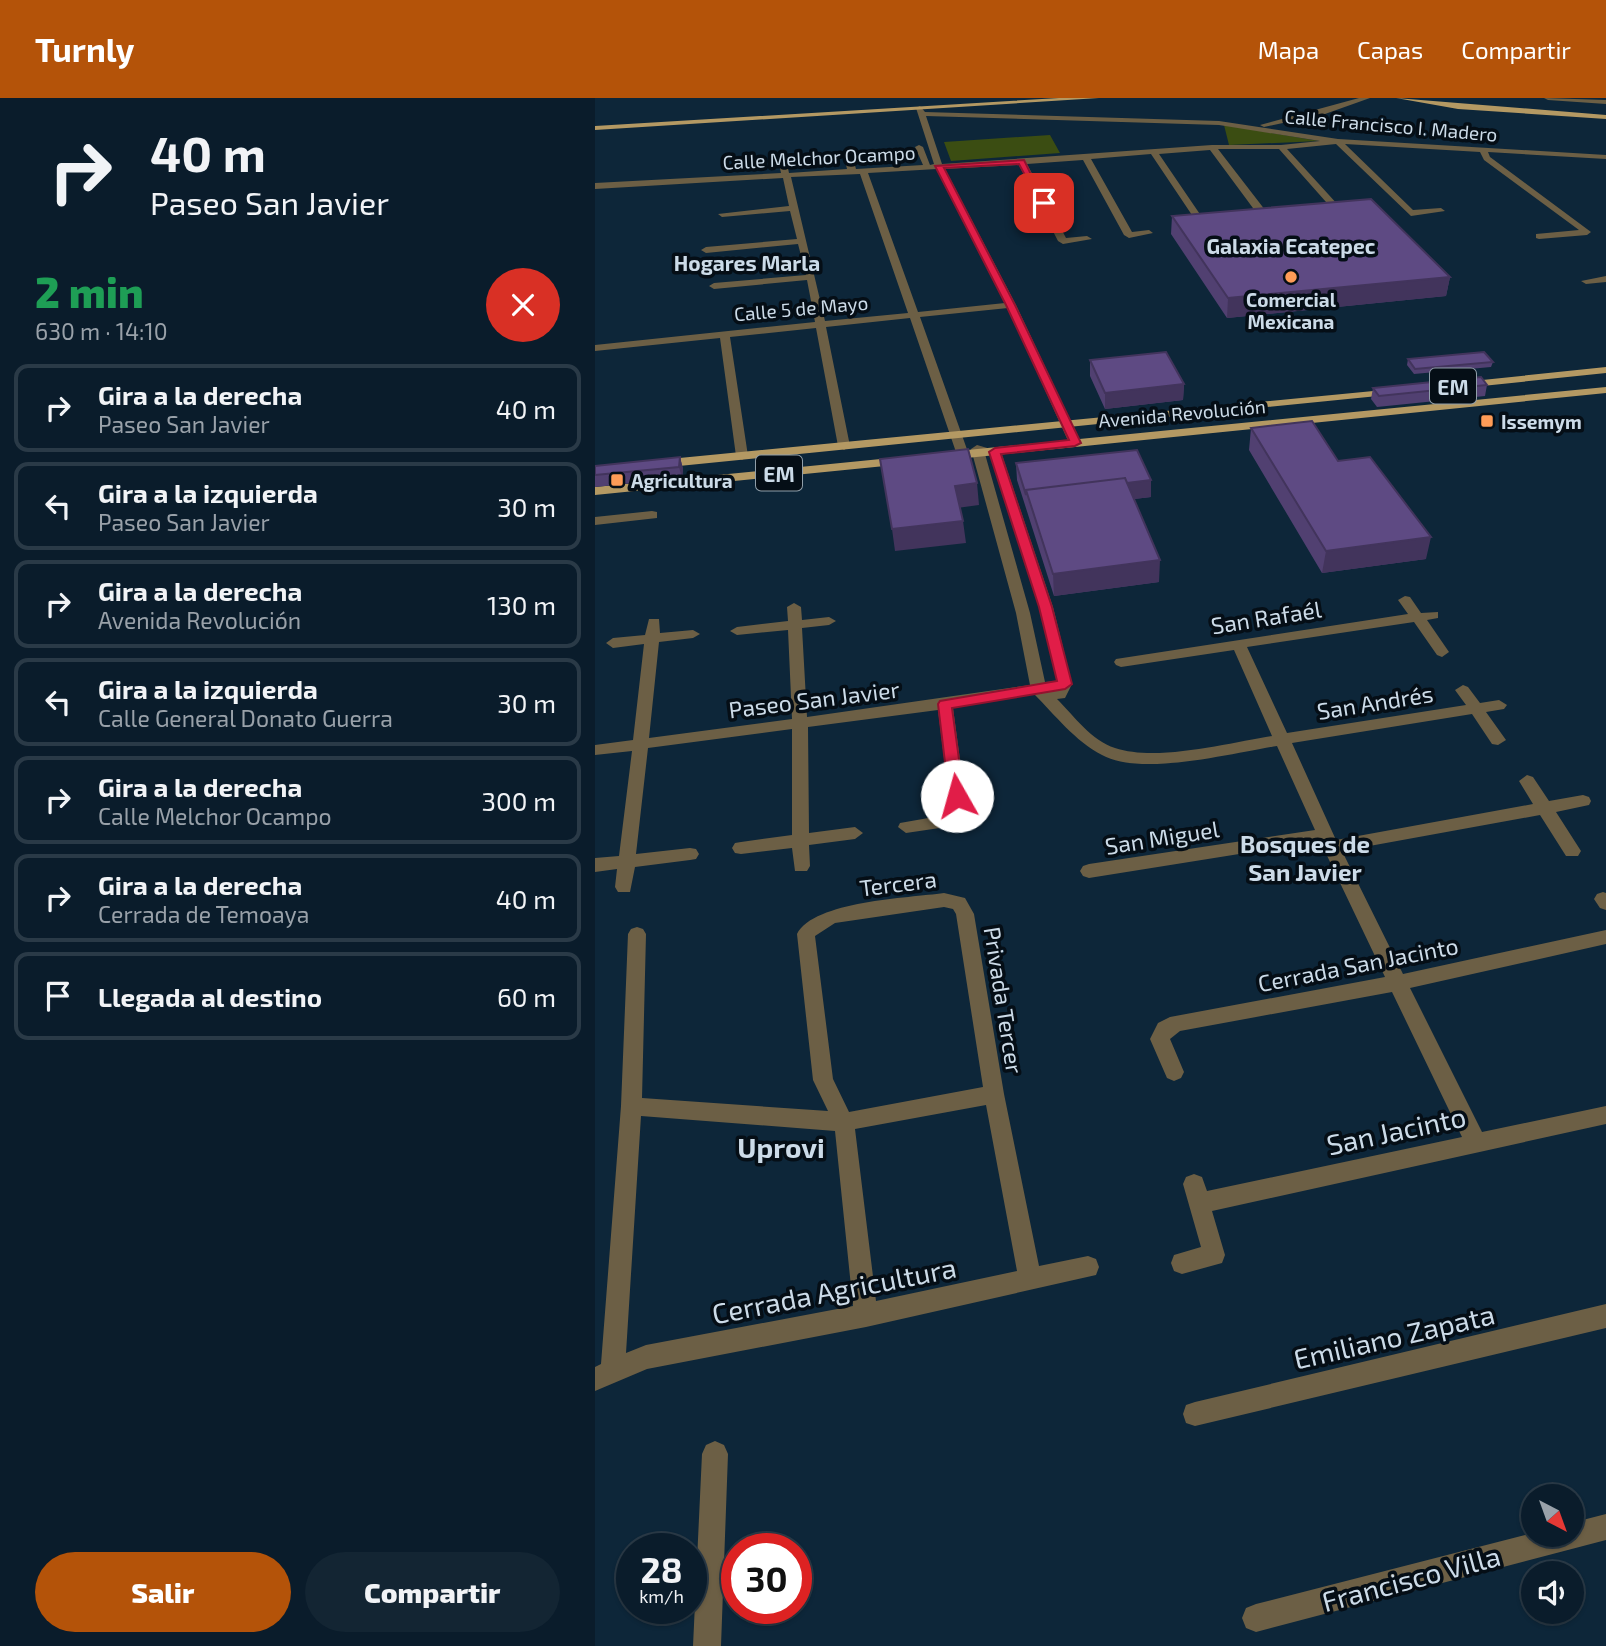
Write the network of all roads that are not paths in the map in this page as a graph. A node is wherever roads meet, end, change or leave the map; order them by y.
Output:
1 (1095, 98) edge
2 (1366, 98) edge
3 (1400, 98) edge
4 (1442, 98) edge
5 (1548, 98) edge
6 (988, 101) edge
7 (1606, 102) edge
8 (1606, 110) edge
9 (921, 111) junction
10 (1606, 117) edge
11 (595, 128) edge
12 (1251, 128) junction
13 (1338, 141) junction
14 (919, 147) dead end
15 (1212, 147) junction
16 (1281, 147) junction
17 (1483, 149) junction
18 (847, 152) dead end
19 (1154, 152) junction
20 (1086, 158) junction
21 (1605, 158) edge
22 (782, 159) dead end
23 (1022, 162) junction
24 (927, 166) junction
25 (939, 166) junction
26 (858, 170) junction
27 (786, 174) junction
28 (595, 186) edge
29 (792, 208) junction
30 (1441, 211) dead end
31 (722, 214) dead end
32 (1354, 216) edge
33 (1260, 224) edge
34 (1187, 230) edge
35 (1149, 233) dead end
36 (1539, 236) dead end
37 (1087, 239) dead end
38 (801, 241) junction
39 (705, 250) dead end
40 (811, 277) junction
41 (1606, 279) edge
42 (1586, 281) dead end
43 (714, 286) dead end
44 (1011, 305) junction
45 (913, 316) junction
46 (820, 323) junction
47 (724, 333) junction
48 (595, 348) edge
49 (1606, 370) edge
50 (1446, 386) edge
51 (1410, 390) edge
52 (1606, 390) edge
53 (1066, 424) junction
54 (1075, 443) junction
55 (960, 445) junction
56 (844, 446) junction
57 (995, 452) junction
58 (979, 453) junction
59 (741, 456) junction
60 (648, 465) edge
61 (595, 491) edge
62 (652, 515) dead end
63 (595, 521) edge
64 (1040, 590) junction
65 (1017, 594) junction
66 (1405, 600) dead end
67 (794, 607) dead end
68 (1425, 616) junction
69 (829, 621) dead end
70 (797, 625) junction
71 (654, 630) junction
72 (737, 631) dead end
73 (693, 634) dead end
74 (613, 643) dead end
75 (1239, 645) junction
76 (1442, 652) dead end
77 (1121, 662) dead end
78 (1065, 684) junction
79 (1039, 690) junction
80 (1463, 690) dead end
81 (945, 704) junction
82 (1056, 705) junction
83 (1499, 705) dead end
84 (1476, 709) junction
85 (800, 723) junction
86 (1281, 740) junction
87 (1498, 740) dead end
88 (642, 744) junction
89 (595, 750) edge
90 (1527, 782) dead end
91 (1583, 801) dead end
92 (1543, 808) junction
93 (907, 827) dead end
94 (855, 833) dead end
95 (801, 841) junction
96 (1328, 841) junction
97 (741, 848) dead end
98 (1572, 852) dead end
99 (690, 854) dead end
100 (627, 861) junction
101 (595, 865) edge
102 (801, 866) dead end
103 (1089, 871) dead end
104 (624, 887) dead end
105 (965, 914) joint
106 (637, 934) dead end
107 (1606, 937) edge
108 (1397, 984) junction
109 (1174, 1072) dead end
110 (994, 1094) junction
111 (631, 1106) junction
112 (1606, 1115) edge
113 (844, 1122) junction
114 (1476, 1143) junction
115 (1182, 1264) dead end
116 (1088, 1268) dead end
117 (1030, 1279) junction
118 (866, 1315) junction
119 (1606, 1316) edge
120 (604, 1375) edge
121 (1195, 1414) dead end
122 (715, 1454) dead end
123 (1606, 1527) edge
124 (1256, 1619) dead end
125 (707, 1646) edge

1 - 6 main road
2 - 12 street
3 - 10 main road
4 - 8 main road
5 - 7 street
6 - 9 main road
9 - 11 main road
9 - 12 street, Calle Francisco I. Madero
9 - 25 street
12 - 13 street, Calle Francisco I. Madero
13 - 16 street, Calle Melchor Ocampo
13 - 17 street, Calle Francisco I. Madero
13 - 30 street
14 - 24 street
15 - 16 street, Calle Melchor Ocampo
15 - 19 street, Calle Melchor Ocampo
15 - 33 street
16 - 32 street
17 - 21 street, Calle Francisco I. Madero
17 - 36 street
18 - 26 street
19 - 20 street, Calle Melchor Ocampo
19 - 34 street
20 - 23 street, Calle Melchor Ocampo
20 - 35 street
22 - 27 street
23 - 25 street, Calle Melchor Ocampo
23 - 37 street
24 - 25 street, Calle Melchor Ocampo
24 - 26 street, Calle Melchor Ocampo
25 - 44 street
26 - 27 street, Calle Melchor Ocampo
26 - 45 street
27 - 28 street, Calle Melchor Ocampo
27 - 29 street
29 - 31 street
29 - 38 street
38 - 39 street
38 - 40 street
40 - 43 street
40 - 46 street
41 - 42 street
44 - 45 street, Calle 5 de Mayo
44 - 53 street
45 - 46 street, Calle 5 de Mayo
45 - 55 street
46 - 47 street, Calle 5 de Mayo
46 - 56 street
47 - 48 street, Calle 5 de Mayo
47 - 59 street
49 - 50 main road, EM
51 - 53 main road, Avenida Revolución / EM
52 - 54 main road, Avenida Revolución / EM
53 - 54 street
53 - 55 main road, Avenida Revolución / EM
54 - 57 main road, Avenida Revolución / EM
55 - 56 main road, Avenida Revolución / EM
55 - 57 street
55 - 58 main road, Avenida Revolución / EM
55 - 61 main road, Avenida Revolución / EM
56 - 59 main road, Avenida Revolución / EM
57 - 58 main road, Avenida Revolución / EM
57 - 64 street
58 - 65 street
59 - 60 main road, Avenida Revolución / EM
62 - 63 street
64 - 65 street
64 - 78 street
65 - 79 street
66 - 68 street
67 - 70 street
68 - 75 street, San Rafaél
68 - 76 street
69 - 70 street
70 - 72 street
70 - 85 street
71 - 73 street
71 - 74 street
71 - 88 street
75 - 77 street, San Rafaél
75 - 86 street
78 - 79 street, Paseo San Javier
78 - 82 street
79 - 81 street, Paseo San Javier
79 - 82 street
80 - 84 street, San Andrés
81 - 85 street, Paseo San Javier
81 - 93 street
82 - 86 street
83 - 84 street, San Andrés
84 - 86 street, San Andrés
84 - 87 street, San Andrés
85 - 88 street, Paseo San Javier
85 - 95 street
86 - 96 street
88 - 89 street, Paseo San Javier
88 - 100 street
90 - 92 street
91 - 92 street, San Miguel
92 - 96 street, San Miguel
92 - 98 street
94 - 95 street
95 - 97 street
95 - 102 street
96 - 103 street, San Miguel
96 - 108 street
99 - 100 street
100 - 101 street
100 - 104 street
105 - 110 street, Privada Tercer
105 - 113 street, Tercera
106 - 111 street
107 - 108 street, Cerrada San Jacinto
108 - 109 street, Cerrada San Jacinto
108 - 114 street
110 - 113 street
110 - 117 street, Privada Tercer
111 - 113 street
111 - 120 street
112 - 114 street, San Jacinto
113 - 118 street
114 - 115 street, San Jacinto
116 - 117 street, Cerrada Agricultura
117 - 118 street, Cerrada Agricultura
118 - 120 street, Cerrada Agricultura
119 - 121 street, Emiliano Zapata
122 - 125 street
123 - 124 street, Francisco Villa

